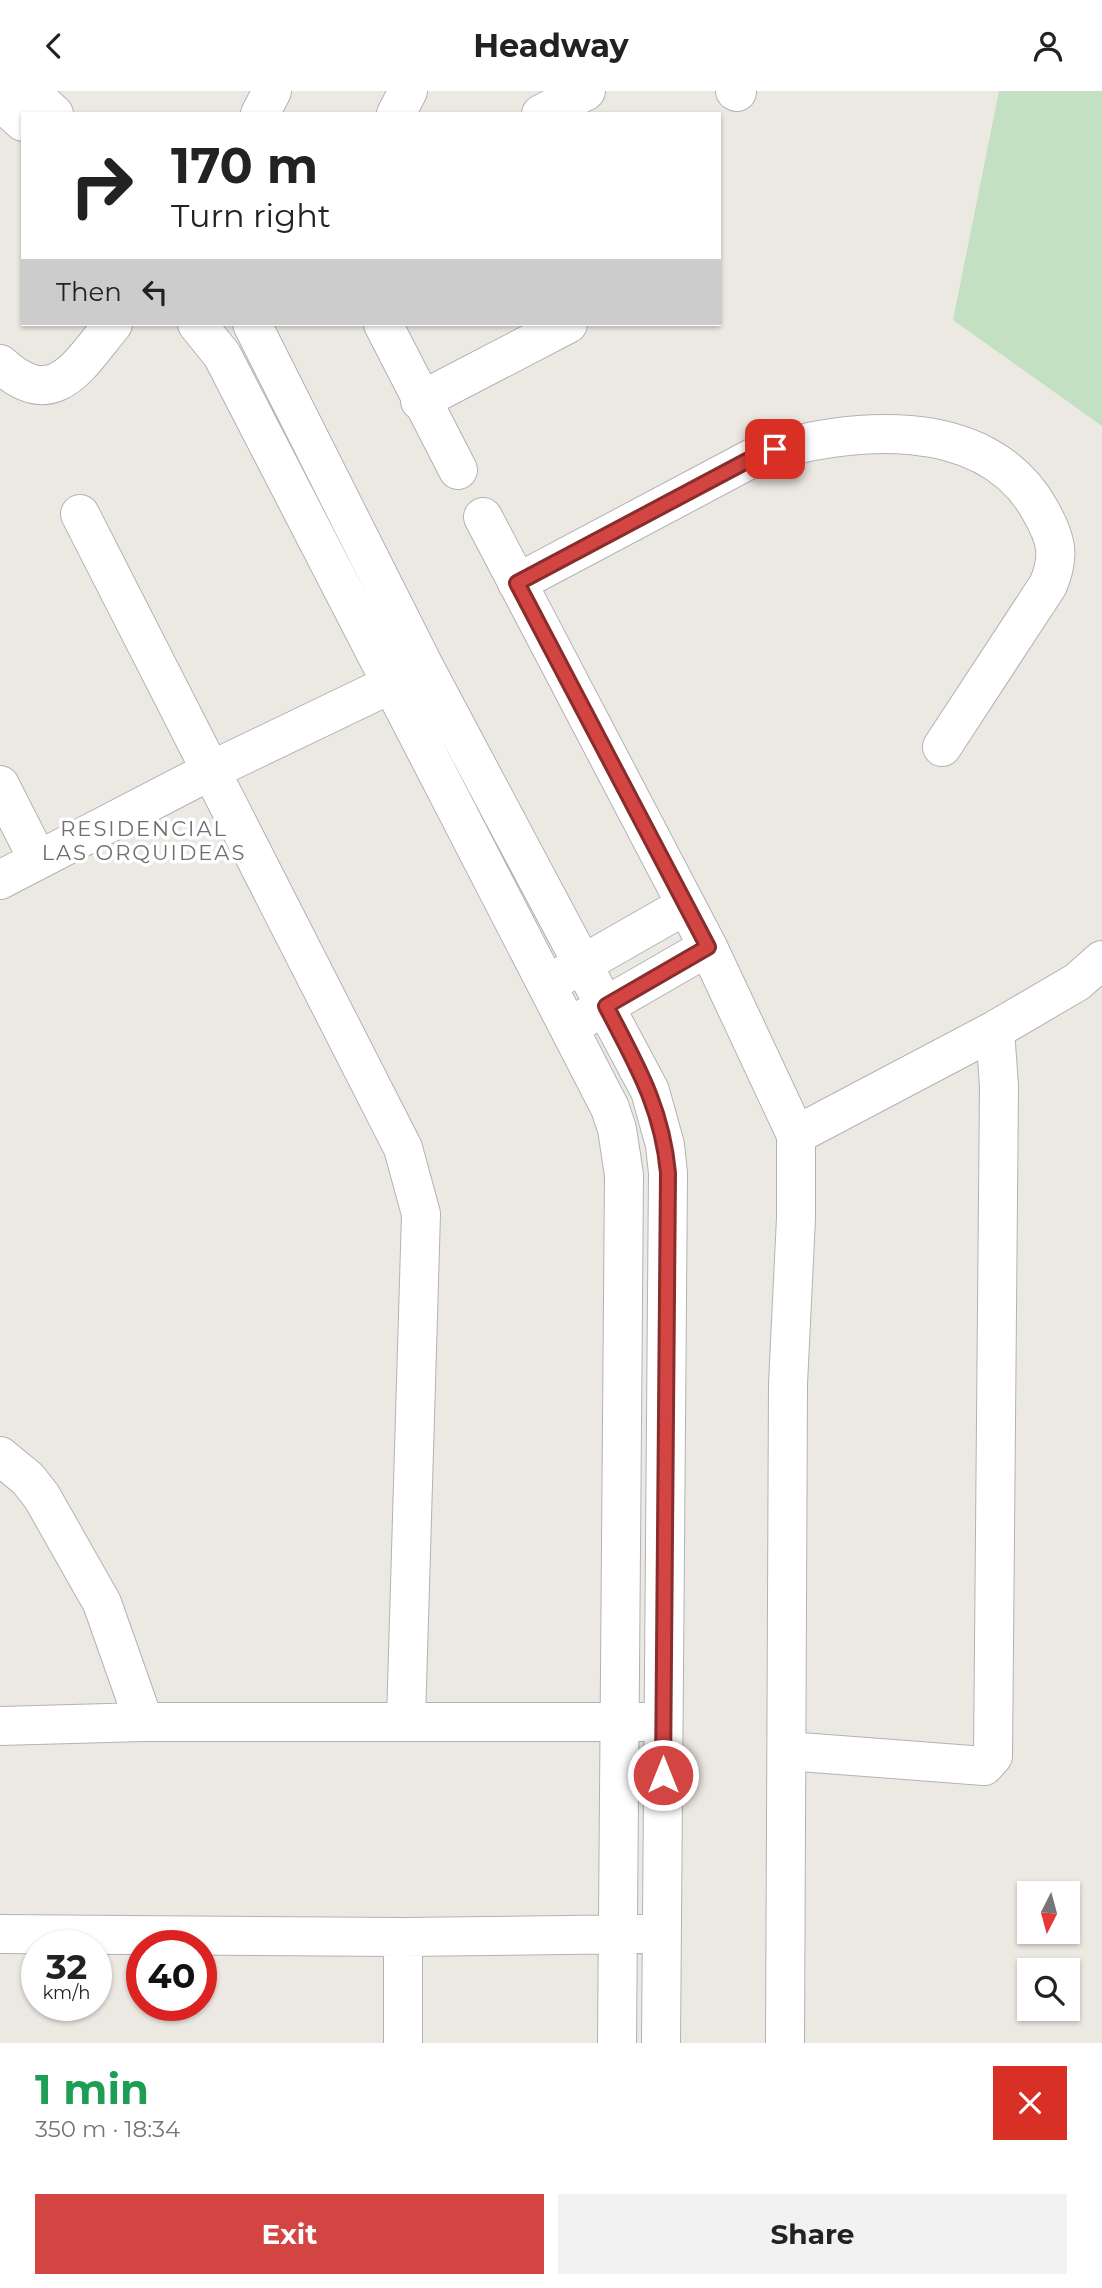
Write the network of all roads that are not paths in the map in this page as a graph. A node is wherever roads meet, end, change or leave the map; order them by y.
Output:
1 (29, 91) edge
2 (272, 91) edge
3 (408, 91) edge
4 (586, 91) edge
5 (0, 101) edge
6 (52, 112) edge
7 (261, 112) edge
8 (397, 112) edge
9 (545, 112) edge
10 (21, 120) edge
11 (111, 326) edge
12 (199, 326) edge
13 (253, 326) edge
14 (384, 326) edge
15 (564, 326) edge
16 (0, 364) edge
17 (420, 401) junction
18 (458, 470) dead end
19 (80, 514) dead end
20 (483, 517) dead end
21 (517, 583) junction
22 (409, 676) junction
23 (942, 747) dead end
24 (210, 771) junction
25 (0, 785) edge
26 (38, 860) junction
27 (0, 880) edge
28 (686, 905) junction
29 (708, 947) junction
30 (1102, 960) edge
31 (583, 964) junction
32 (547, 985) junction
33 (606, 1006) junction
34 (569, 1028) junction
35 (995, 1030) junction
36 (796, 1135) junction
37 (0, 1457) edge
38 (406, 1720) junction
39 (144, 1722) junction
40 (620, 1722) junction
41 (663, 1723) junction
42 (0, 1726) edge
43 (787, 1751) junction
44 (0, 1934) edge
45 (618, 1934) junction
46 (662, 1934) junction
47 (403, 1937) junction
48 (403, 2043) edge
49 (617, 2043) edge
50 (661, 2043) edge
51 (785, 2043) edge

1 - 6 street
2 - 7 street
3 - 8 street
4 - 9 street
5 - 10 street
11 - 16 street
12 - 22 street
13 - 22 street
14 - 17 street
15 - 17 street
17 - 18 street
19 - 24 street
20 - 21 street
21 - 23 street
21 - 28 street
22 - 24 street
22 - 31 street
22 - 32 street
24 - 26 street
24 - 38 street
25 - 26 street
26 - 27 street
28 - 29 street
28 - 31 street
29 - 33 street
29 - 36 street
30 - 35 street
31 - 32 street
31 - 33 street
32 - 34 street
33 - 34 street
33 - 41 street
34 - 40 street
35 - 36 street
35 - 43 street
36 - 43 street
37 - 39 street
38 - 39 street
38 - 40 street
39 - 42 street
40 - 41 street
40 - 45 street
41 - 46 street
43 - 51 street
44 - 47 street
45 - 46 street
45 - 47 street
45 - 49 street
46 - 50 street
47 - 48 street

